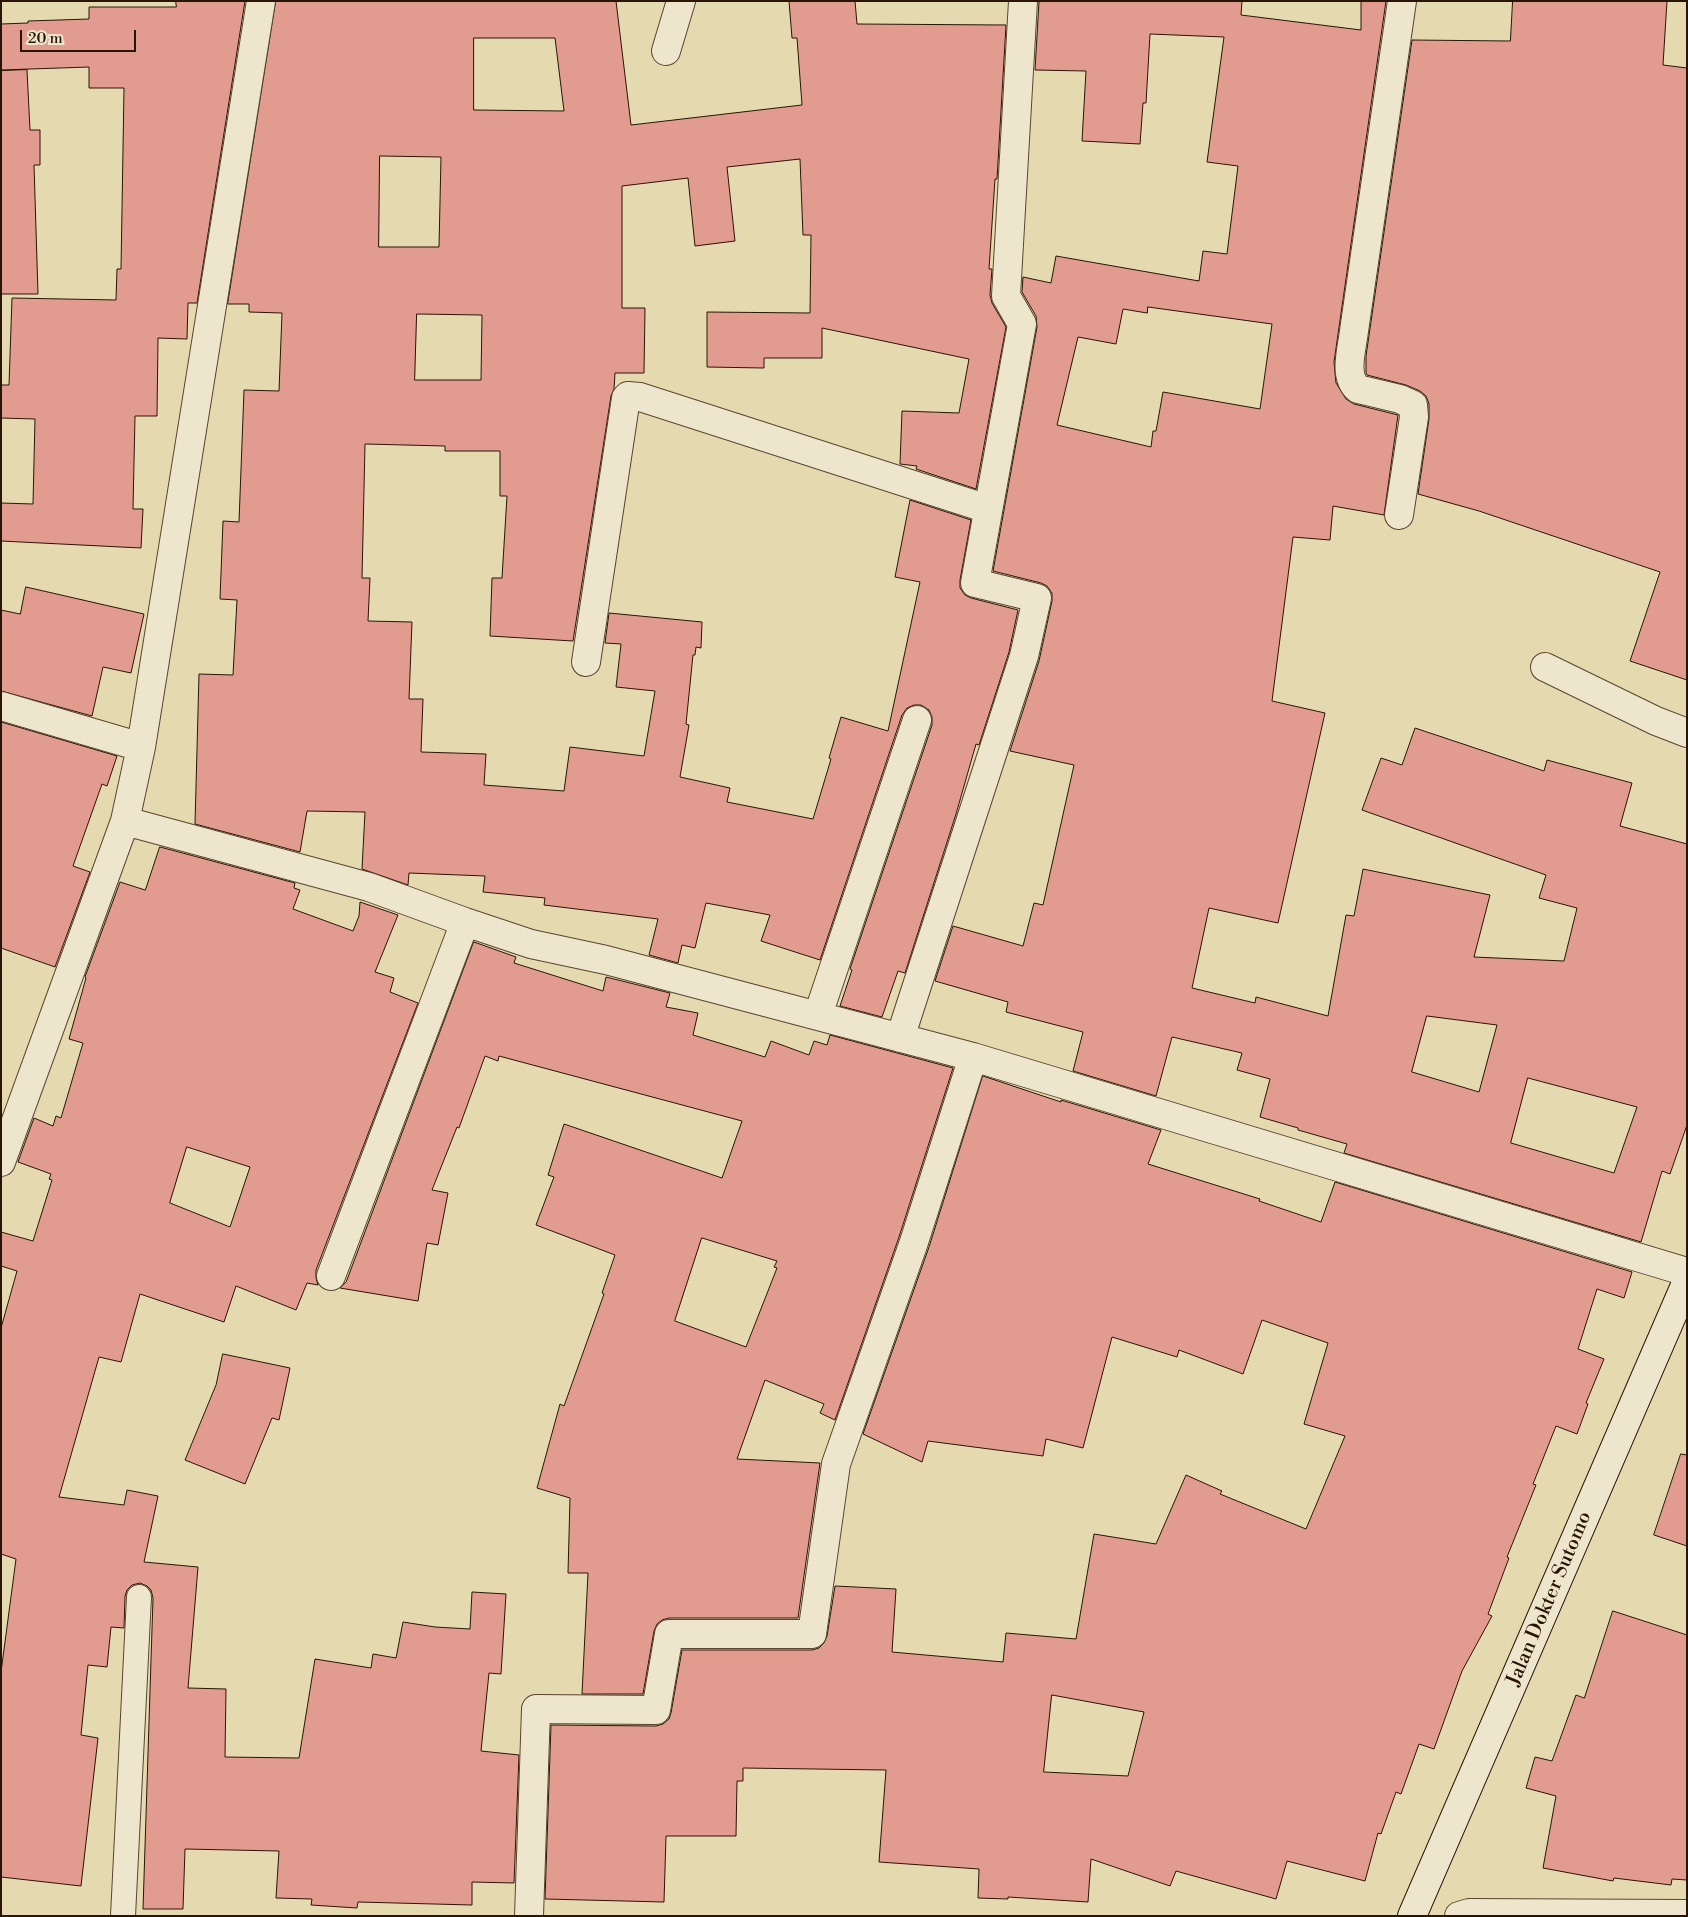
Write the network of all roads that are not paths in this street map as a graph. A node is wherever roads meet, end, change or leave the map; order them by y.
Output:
1 (261, 1) edge
2 (681, 1) edge
3 (1023, 1) edge
4 (1402, 1) edge
5 (666, 51) dead end
6 (988, 509) junction
7 (1399, 516) dead end
8 (586, 662) dead end
9 (1545, 667) dead end
10 (1, 706) edge
11 (917, 720) dead end
12 (1687, 732) edge
13 (141, 748) junction
14 (125, 820) junction
15 (465, 922) junction
16 (818, 1015) junction
17 (900, 1038) junction
18 (973, 1057) junction
19 (3, 1151) edge
20 (1687, 1272) edge
21 (331, 1276) dead end
22 (1687, 1282) edge
23 (140, 1597) dead end
24 (1687, 1914) edge
25 (123, 1916) edge
26 (530, 1916) edge
27 (1412, 1916) edge
28 (1459, 1916) edge

1 - 13 street
2 - 5 street
3 - 6 street
4 - 7 street
6 - 8 street
6 - 17 street
9 - 12 street
10 - 13 street
11 - 16 street
13 - 14 street
14 - 15 street
14 - 19 street
15 - 16 street
15 - 21 street
16 - 17 street
17 - 18 street
18 - 20 street
18 - 26 street
22 - 27 street, Jalan Dokter Sutomo
23 - 25 lane
24 - 28 street

